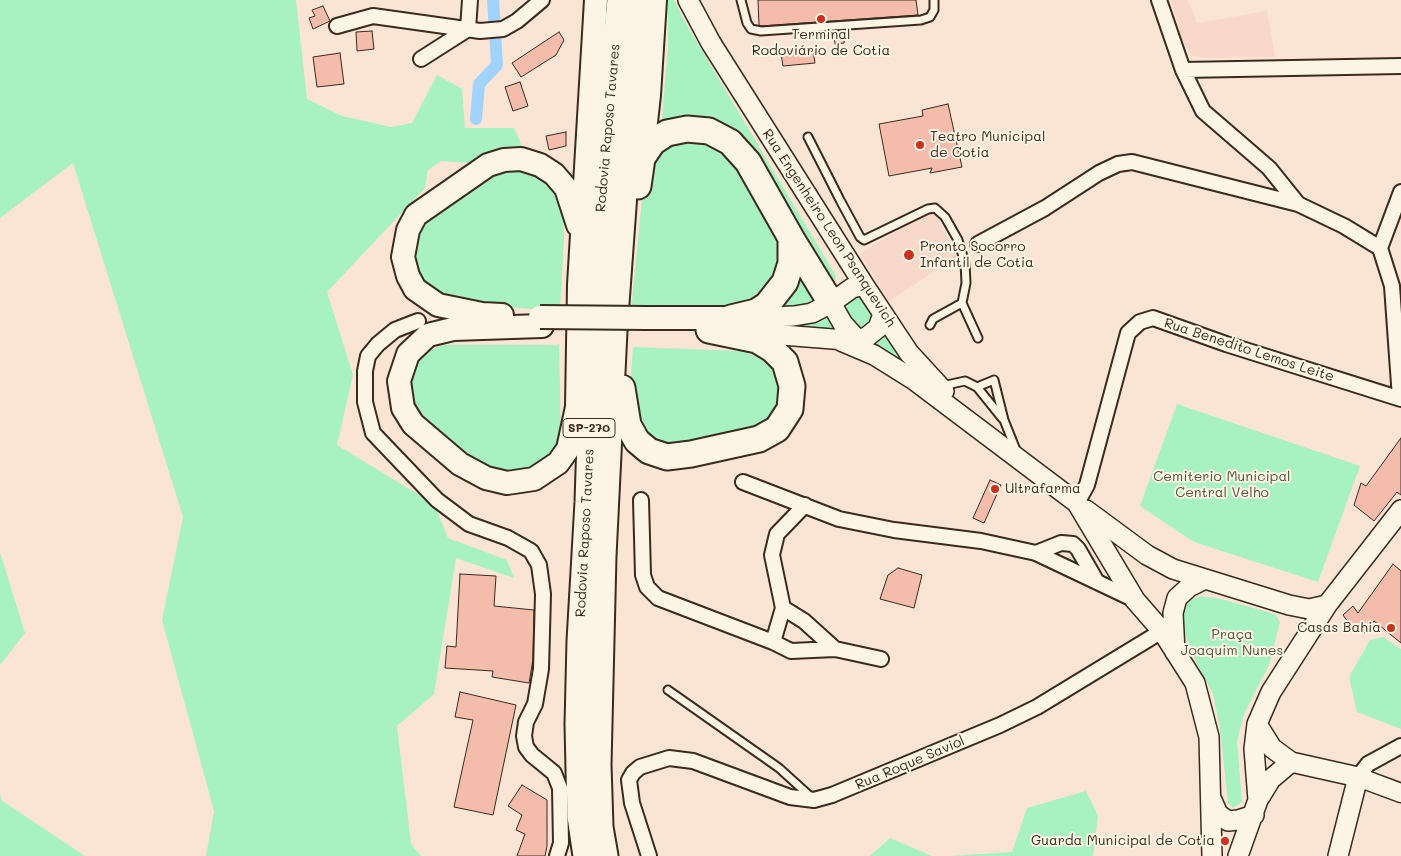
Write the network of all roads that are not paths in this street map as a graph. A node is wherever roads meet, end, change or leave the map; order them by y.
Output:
1 (470, 0) edge
2 (542, 0) edge
3 (596, 0) edge
4 (609, 0) edge
5 (620, 0) edge
6 (638, 0) edge
7 (654, 0) edge
8 (688, 0) edge
9 (740, 0) edge
10 (934, 0) edge
11 (1159, 0) edge
12 (337, 26) dead end
13 (474, 30) junction
14 (421, 59) dead end
15 (1401, 66) edge
16 (1183, 70) junction
17 (808, 137) dead end
18 (642, 158) junction
19 (587, 185) junction
20 (1401, 192) edge
21 (1298, 204) junction
22 (791, 238) junction
23 (582, 241) junction
24 (978, 244) dead end
25 (1380, 248) junction
26 (620, 250) junction
27 (864, 285) junction
28 (831, 303) junction
29 (962, 303) junction
30 (883, 314) junction
31 (732, 318) junction
32 (418, 322) dead end
33 (541, 322) junction
34 (646, 323) junction
35 (930, 325) dead end
36 (710, 330) junction
37 (614, 331) junction
38 (978, 338) dead end
39 (849, 341) junction
40 (939, 386) junction
41 (977, 388) junction
42 (1400, 398) edge
43 (576, 408) junction
44 (1004, 420) junction
45 (993, 439) junction
46 (1020, 459) junction
47 (743, 482) dead end
48 (641, 500) dead end
49 (1077, 503) junction
50 (805, 505) junction
51 (1401, 510) edge
52 (1036, 553) junction
53 (1204, 580) junction
54 (1097, 582) junction
55 (1134, 600) junction
56 (1290, 605) junction
57 (1327, 605) junction
58 (783, 608) junction
59 (1162, 631) junction
60 (1305, 636) junction
61 (580, 641) junction
62 (773, 642) junction
63 (835, 649) junction
64 (1175, 652) junction
65 (880, 658) dead end
66 (668, 690) dead end
67 (578, 724) junction
68 (1257, 724) junction
69 (1401, 746) edge
70 (1291, 762) junction
71 (1358, 777) junction
72 (1401, 793) edge
73 (1211, 797) junction
74 (814, 800) junction
75 (1256, 807) junction
76 (557, 856) edge
77 (570, 856) edge
78 (586, 856) edge
79 (604, 856) edge
80 (649, 856) edge
81 (1212, 856) edge
82 (1238, 856) edge
83 (1338, 856) edge

1 - 13 street
2 - 13 street
3 - 19 highway, Rodovia Raposo Tavares
4 - 19 highway
5 - 61 highway, Rodovia Raposo Tavares / SP-270
6 - 26 highway, Rodovia Raposo Tavares / SP-270
7 - 18 highway
8 - 27 main road, Rua Engenheiro Leon Psanquevich
9 - 10 lane
11 - 16 street
12 - 13 street
13 - 14 street
15 - 16 street
16 - 21 street
17 - 29 lane
18 - 22 highway
18 - 26 highway
19 - 23 highway, Rodovia Raposo Tavares
20 - 25 street
21 - 24 street
21 - 25 street
22 - 28 highway
22 - 31 highway
23 - 33 highway
23 - 43 highway, Rodovia Raposo Tavares
25 - 42 street
26 - 37 highway, Rodovia Raposo Tavares / SP-270
27 - 28 main road
27 - 30 main road, Rua Engenheiro Leon Psanquevich
28 - 31 main road
28 - 39 main road, Rua Engenheiro Leon Psanquevich
29 - 35 lane
29 - 38 lane
30 - 39 main road
30 - 40 main road, Rua Engenheiro Leon Psanquevich
31 - 34 highway
32 - 76 street
33 - 34 highway, bridge
33 - 43 highway, Rodovia Raposo Tavares
34 - 36 highway
36 - 37 highway
36 - 39 main road
37 - 79 highway, Rodovia Raposo Tavares / SP-270
39 - 45 main road, Rua Engenheiro Leon Psanquevich
40 - 41 lane
40 - 45 main road, Rua Engenheiro Leon Psanquevich
41 - 44 lane
41 - 44 lane
42 - 49 street, Rua Benedito Lemos Leite
43 - 61 highway
44 - 46 lane
45 - 46 main road, Rua Engenheiro Leon Psanquevich
46 - 49 main road, Rua Engenheiro Leon Psanquevich
47 - 50 street
48 - 62 street
49 - 53 main road
49 - 55 main road, Rua Engenheiro Leon Psanquevich
50 - 52 street
50 - 58 street
51 - 57 main road
52 - 54 street
52 - 54 street
53 - 56 main road
53 - 64 main road
54 - 55 street
55 - 59 main road, Rua Engenheiro Leon Psanquevich
56 - 57 main road
56 - 60 main road
57 - 60 main road
58 - 62 street
58 - 63 street
59 - 64 main road, Rua Engenheiro Leon Psanquevich
59 - 74 street, Rua Roque Saviol
60 - 68 main road
61 - 67 highway, Rodovia Raposo Tavares / SP-270
62 - 63 street
63 - 65 street
64 - 73 main road, Rua Engenheiro Leon Psanquevich
66 - 74 lane
67 - 77 highway
67 - 78 highway, Rodovia Raposo Tavares / SP-270
68 - 70 main road
68 - 75 main road
69 - 71 street
70 - 71 main road
70 - 75 main road
71 - 72 street
71 - 83 main road
73 - 75 main road
73 - 81 main road, Rua Engenheiro Leon Psanquevich
74 - 80 street, Rua Roque Saviol
75 - 82 main road

